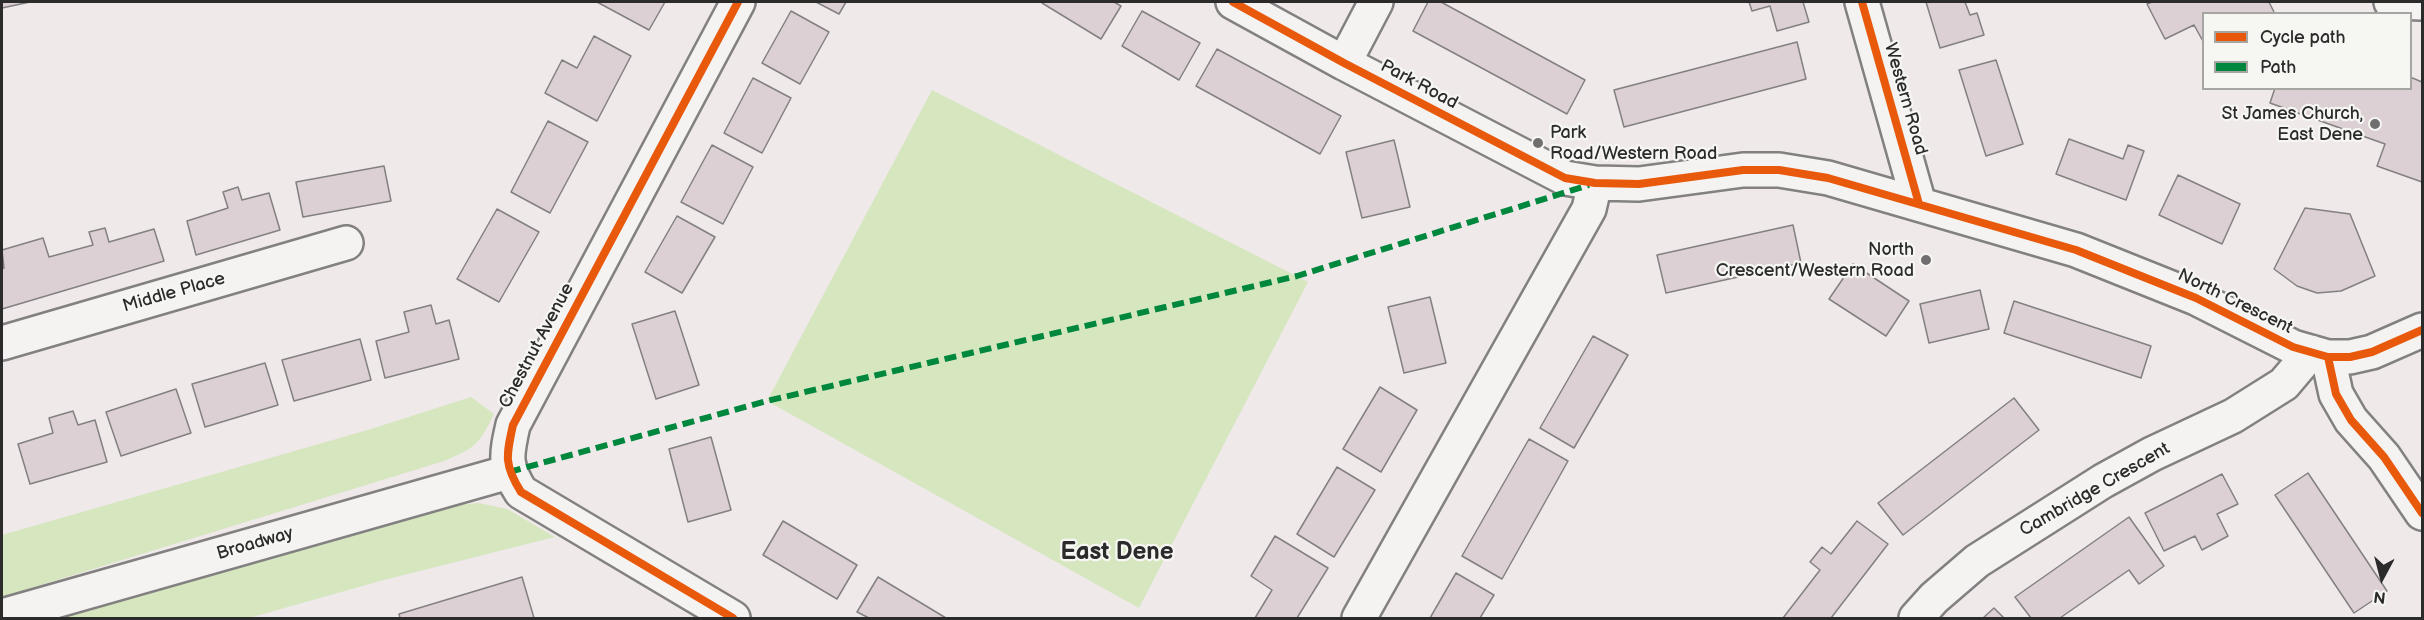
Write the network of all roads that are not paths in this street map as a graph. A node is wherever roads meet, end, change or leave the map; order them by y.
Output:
1 (738, 2) edge
2 (1233, 2) edge
3 (1376, 2) edge
4 (1862, 2) edge
5 (2391, 2) edge
6 (2422, 3) edge
7 (1344, 63) junction
8 (1595, 183) junction
9 (1919, 204) junction
10 (346, 243) dead end
11 (2422, 330) edge
12 (2, 342) edge
13 (2319, 355) junction
14 (508, 472) junction
15 (2422, 513) edge
16 (2, 616) edge
17 (733, 618) edge
18 (1359, 618) edge
19 (1916, 618) edge

1 - 14 street, Chestnut Avenue
2 - 7 street, Park Road
3 - 7 street
4 - 9 street, Western Road
5 - 6 street
7 - 8 street, Park Road
8 - 9 street, Park Road
8 - 18 street
9 - 13 street, North Crescent
10 - 12 street, Middle Place
11 - 13 street
13 - 15 street
13 - 19 street, Cambridge Crescent
14 - 16 street, Broadway
14 - 17 street

